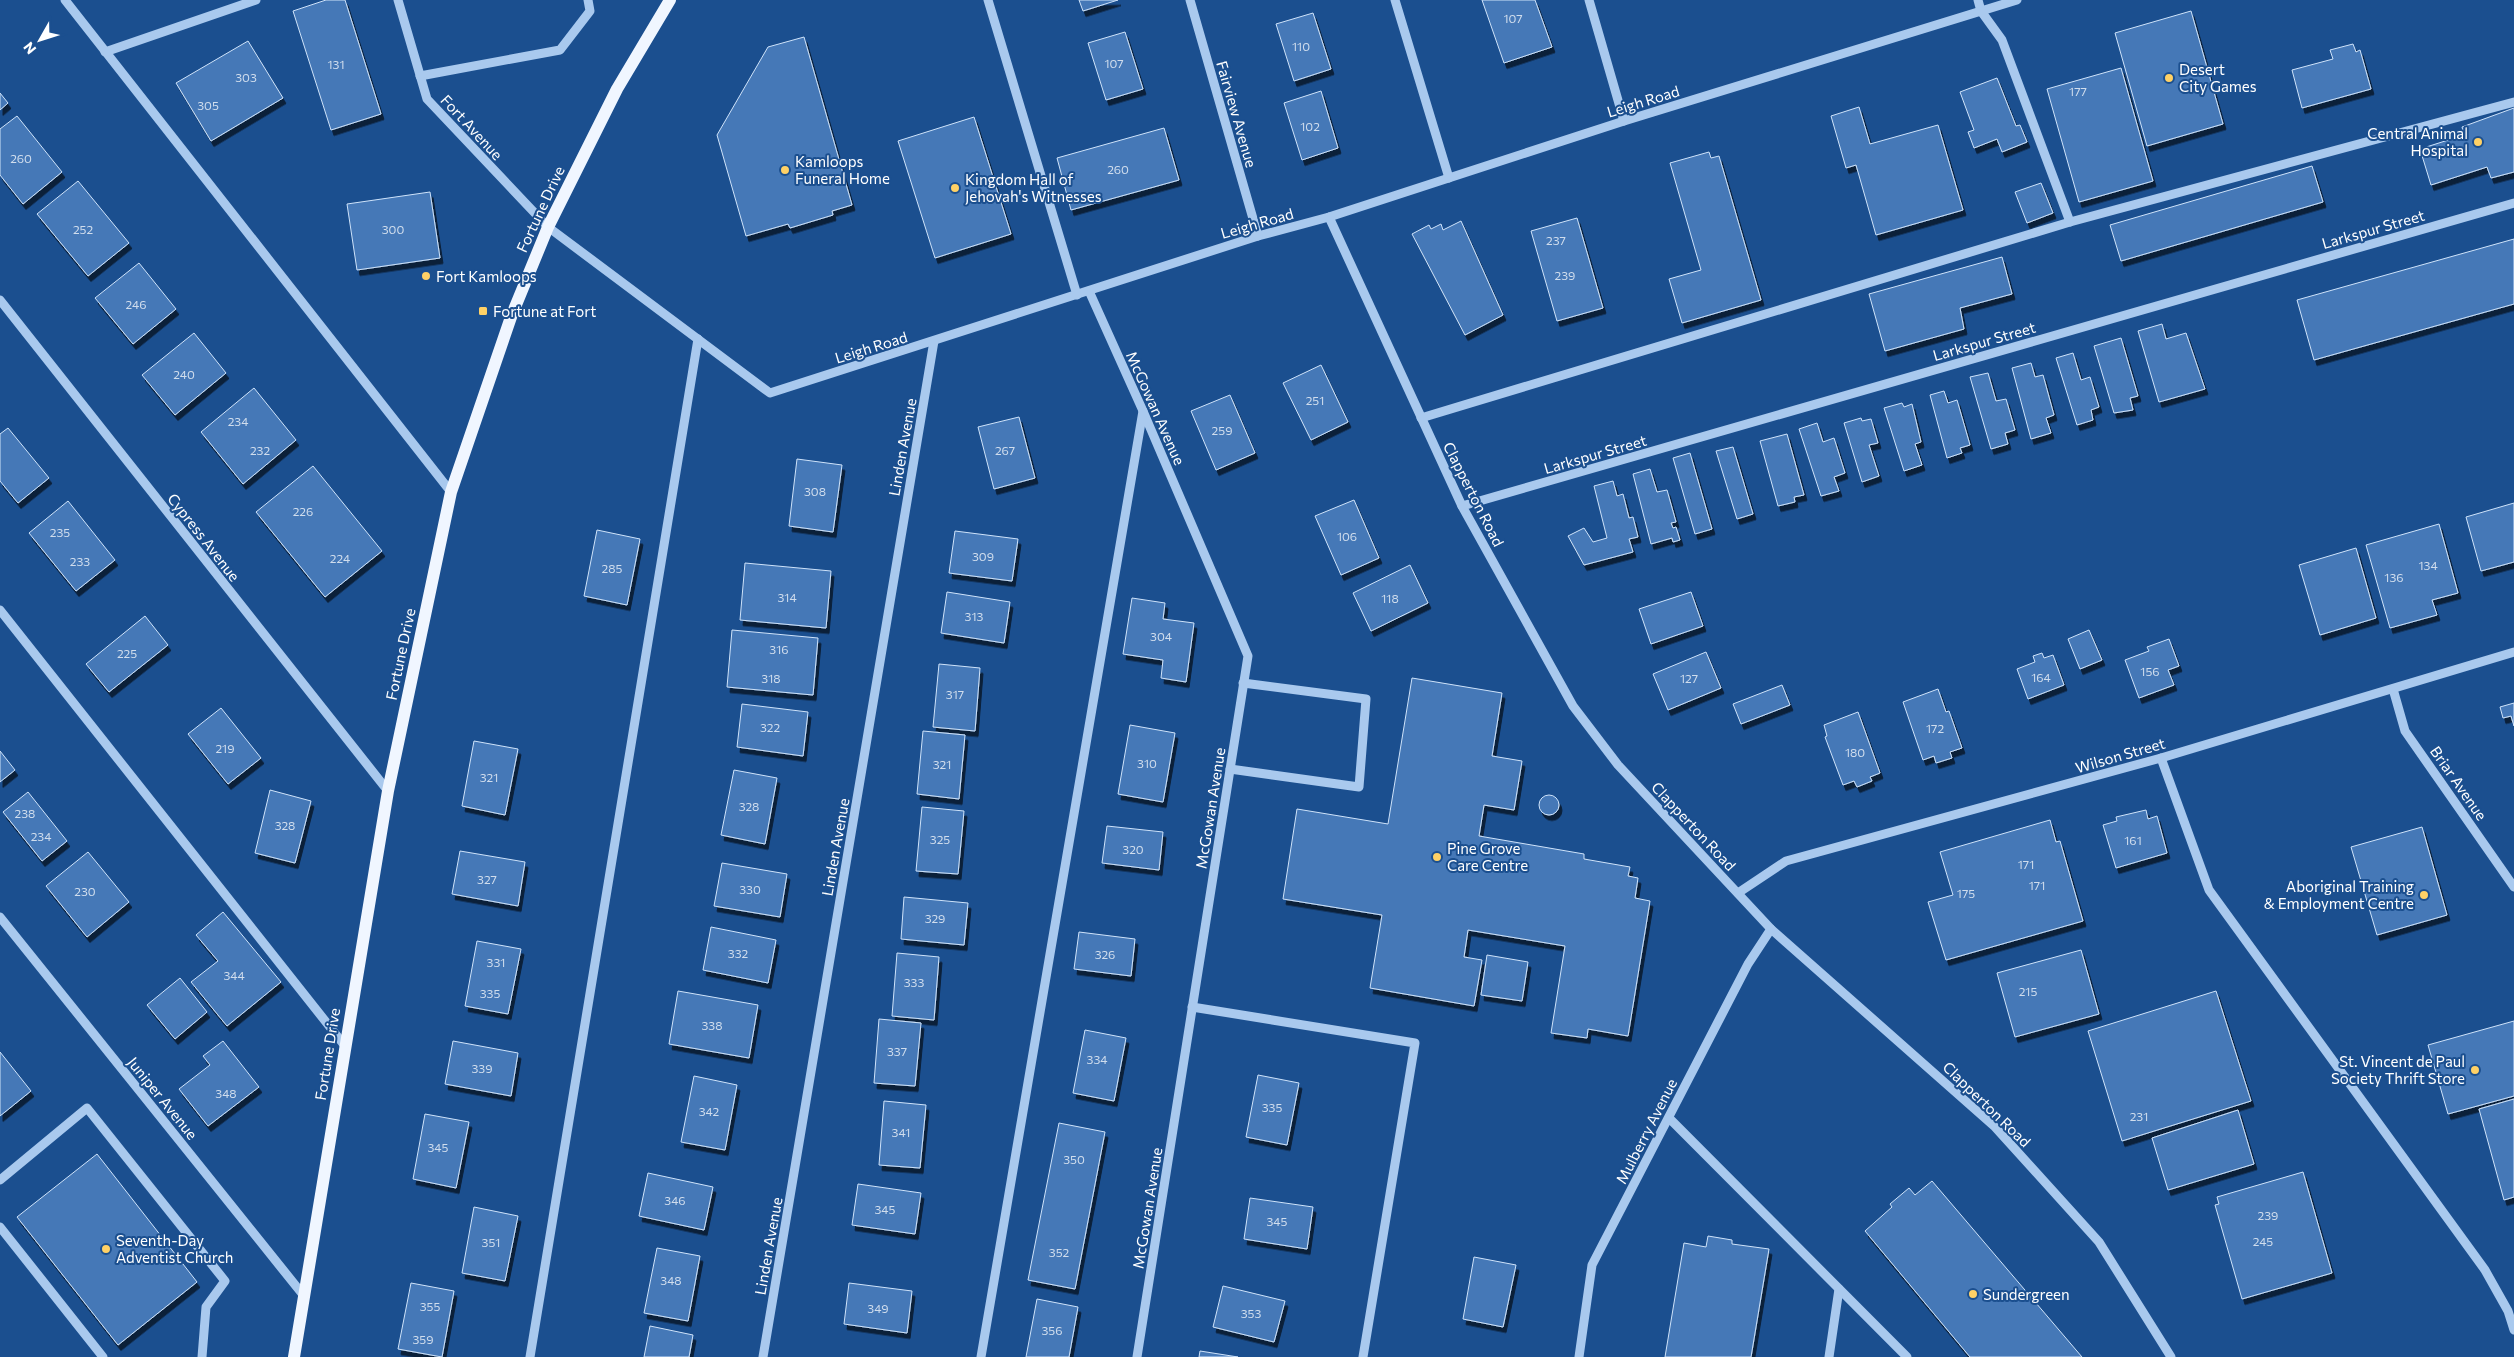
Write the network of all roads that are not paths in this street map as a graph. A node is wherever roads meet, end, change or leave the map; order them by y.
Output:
1 (65, 0) edge
2 (256, 0) edge
3 (398, 0) edge
4 (588, 0) edge
5 (670, 0) edge
6 (988, 0) edge
7 (1190, 0) edge
8 (1395, 0) edge
9 (1589, 0) edge
10 (1978, 0) edge
11 (2017, 0) edge
12 (1981, 11) junction
13 (105, 52) junction
14 (420, 76) junction
15 (2514, 102) edge
16 (1624, 121) junction
17 (1449, 178) junction
18 (2514, 202) edge
19 (1329, 218) junction
20 (2070, 222) junction
21 (548, 227) junction
22 (1258, 236) junction
23 (1089, 291) junction
24 (1077, 295) junction
25 (0, 300) edge
26 (698, 339) junction
27 (934, 341) junction
28 (1143, 411) junction
29 (1421, 418) junction
30 (451, 492) junction
31 (1462, 506) junction
32 (0, 610) edge
33 (2514, 652) edge
34 (1243, 683) junction
35 (2394, 689) junction
36 (2161, 758) junction
37 (1230, 769) junction
38 (388, 791) junction
39 (2514, 887) edge
40 (1738, 893) junction
41 (0, 917) edge
42 (1771, 929) junction
43 (1192, 1007) junction
44 (345, 1046) junction
45 (1669, 1118) junction
46 (0, 1180) edge
47 (0, 1227) edge
48 (1840, 1289) junction
49 (304, 1296) junction
50 (2514, 1330) edge
51 (103, 1357) edge
52 (202, 1357) edge
53 (294, 1357) edge
54 (530, 1357) edge
55 (763, 1357) edge
56 (981, 1357) edge
57 (1137, 1357) edge
58 (1363, 1357) edge
59 (1579, 1357) edge
60 (1829, 1357) edge
61 (1907, 1357) edge
62 (2172, 1357) edge

1 - 13 street
2 - 13 street
3 - 14 street, Fort Avenue
4 - 14 street
5 - 21 main road, Fortune Drive
6 - 24 street
7 - 22 street, Fairview Avenue
8 - 17 street
9 - 16 street
10 - 12 street
11 - 12 street, Leigh Road
12 - 16 street, Leigh Road
12 - 20 street
13 - 30 street
14 - 21 street, Fort Avenue
15 - 20 street
16 - 17 street, Leigh Road
17 - 19 street, Leigh Road
18 - 31 street, Larkspur Street
19 - 22 street, Leigh Road
19 - 29 street, Clapperton Road
20 - 29 street
21 - 26 street, Leigh Road
21 - 30 main road, Fortune Drive
22 - 23 street, Leigh Road
23 - 24 street, Leigh Road
23 - 28 street, McGowan Avenue
24 - 27 street, Leigh Road
25 - 38 street, Cypress Avenue
26 - 27 street, Leigh Road
26 - 54 street
27 - 55 street, Linden Avenue
28 - 34 street, McGowan Avenue
28 - 56 street
29 - 31 street, Clapperton Road
30 - 38 main road, Fortune Drive
31 - 40 street, Clapperton Road
32 - 44 street
33 - 35 street, Wilson Street
34 - 37 street, McGowan Avenue
34 - 37 street
35 - 36 street, Wilson Street
35 - 39 street, Briar Avenue
36 - 40 street, Wilson Street
36 - 50 street
37 - 43 street, McGowan Avenue
38 - 44 main road, Fortune Drive
40 - 42 street, Clapperton Road
41 - 49 street, Juniper Avenue
42 - 45 street, Mulberry Avenue
42 - 62 street, Clapperton Road
43 - 57 street, McGowan Avenue
43 - 58 street
44 - 49 main road, Fortune Drive
45 - 48 street
45 - 59 street, Mulberry Avenue
46 - 52 street
47 - 51 street
48 - 60 street
48 - 61 street
49 - 53 main road, Fortune Drive

